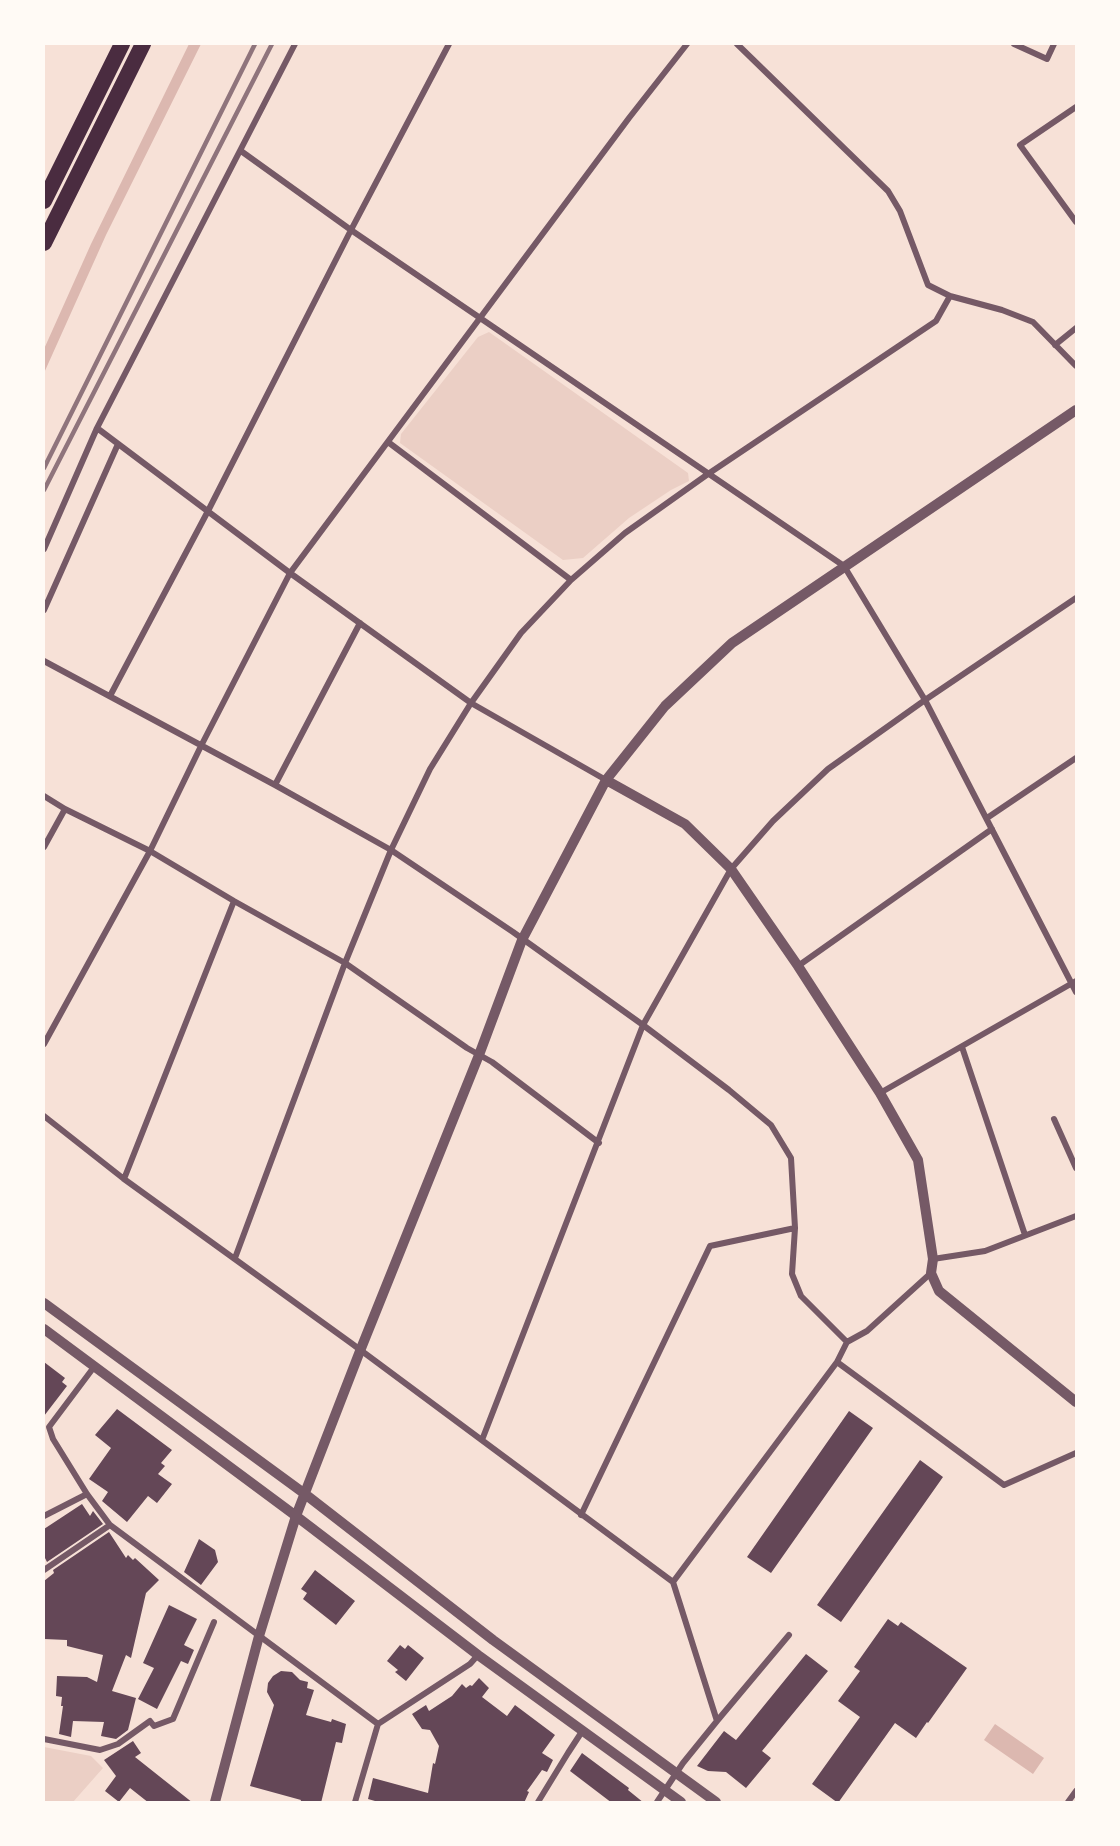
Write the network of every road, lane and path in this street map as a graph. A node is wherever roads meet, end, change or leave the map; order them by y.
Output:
1 (122, 44) edge
2 (143, 44) edge
3 (295, 44) edge
4 (449, 44) edge
5 (687, 44) edge
6 (737, 44) edge
7 (1014, 44) edge
8 (1054, 44) edge
9 (1077, 107) edge
10 (241, 151) junction
11 (44, 201) edge
12 (1075, 218) edge
13 (351, 230) junction
14 (44, 243) edge
15 (950, 296) junction
16 (481, 317) junction
17 (1077, 328) edge
18 (1054, 345) junction
19 (1077, 366) edge
20 (1077, 410) edge
21 (97, 428) junction
22 (388, 442) junction
23 (118, 444) junction
24 (708, 474) junction
25 (208, 511) junction
26 (44, 549) edge
27 (844, 566) junction
28 (290, 573) junction
29 (571, 580) junction
30 (1077, 598) edge
31 (44, 610) edge
32 (360, 623) junction
33 (44, 661) edge
34 (110, 696) junction
35 (925, 700) junction
36 (471, 703) junction
37 (201, 746) junction
38 (1077, 758) edge
39 (606, 780) junction
40 (275, 784) junction
41 (44, 796) edge
42 (65, 809) junction
43 (987, 818) junction
44 (993, 830) junction
45 (44, 848) edge
46 (391, 849) junction
47 (150, 851) junction
48 (731, 869) junction
49 (234, 902) junction
50 (522, 940) junction
51 (345, 963) junction
52 (798, 966) junction
53 (1074, 982) edge
54 (1077, 992) edge
55 (643, 1025) junction
56 (44, 1044) edge
57 (962, 1047) junction
58 (479, 1055) junction
59 (880, 1093) junction
60 (44, 1116) edge
61 (1054, 1119) dead end
62 (598, 1143) junction
63 (1077, 1168) edge
64 (124, 1179) junction
65 (1077, 1216) edge
66 (795, 1228) junction
67 (1025, 1234) junction
68 (235, 1258) junction
69 (933, 1259) junction
70 (931, 1273) junction
71 (44, 1303) edge
72 (44, 1329) edge
73 (847, 1342) junction
74 (360, 1351) junction
75 (837, 1362) junction
76 (94, 1367) junction
77 (1077, 1402) edge
78 (482, 1440) junction
79 (1077, 1453) edge
80 (87, 1494) junction
81 (305, 1494) junction
82 (581, 1515) junction
83 (44, 1516) edge
84 (296, 1516) junction
85 (110, 1525) junction
86 (44, 1570) edge
87 (673, 1582) junction
88 (214, 1622) dead end
89 (789, 1635) dead end
90 (259, 1636) junction
91 (478, 1655) junction
92 (717, 1721) junction
93 (378, 1724) junction
94 (584, 1730) junction
95 (44, 1739) edge
96 (676, 1773) junction
97 (665, 1791) junction
98 (1077, 1791) edge
99 (215, 1803) edge
100 (355, 1803) edge
101 (538, 1803) edge
102 (657, 1803) edge
103 (681, 1803) edge
104 (716, 1803) edge
105 (1068, 1803) edge

1 - 11 highway
2 - 14 highway
3 - 10 street
4 - 13 street
5 - 16 street
6 - 15 street
7 - 8 street
9 - 12 street
10 - 13 street
10 - 21 street
13 - 16 street
13 - 25 street
15 - 18 street
15 - 24 street
16 - 22 street
16 - 24 street
17 - 18 street
18 - 19 street
20 - 27 street
21 - 23 street
21 - 26 street
22 - 28 street
22 - 29 street
23 - 25 street
23 - 31 street
24 - 27 street
24 - 29 street
25 - 28 street
25 - 34 street
27 - 35 street
27 - 39 street
28 - 32 street
28 - 37 street
29 - 36 street
30 - 35 street
32 - 36 street
32 - 40 street
33 - 34 street
34 - 37 street
35 - 43 street
35 - 48 street
36 - 39 street
36 - 46 street
37 - 40 street
37 - 47 street
38 - 43 street
39 - 48 street
39 - 50 street
40 - 46 street
41 - 42 street
42 - 45 street
42 - 47 street
43 - 44 street
44 - 52 street
44 - 53 street
46 - 50 street
46 - 51 street
47 - 49 street
47 - 56 street
48 - 52 street
48 - 55 street
49 - 51 street
49 - 64 street
50 - 55 street
50 - 58 street
51 - 58 street
51 - 68 street
52 - 59 street
53 - 54 street
53 - 57 street
55 - 62 street
55 - 66 street
57 - 59 street
57 - 67 street
58 - 62 street
58 - 74 street
59 - 69 street
60 - 64 street
61 - 63 street
62 - 78 street
64 - 68 street
65 - 67 street
66 - 73 street
66 - 82 street
67 - 69 street
68 - 74 street
69 - 70 street
70 - 73 street
70 - 77 street
71 - 81 street
72 - 76 street
73 - 75 street
74 - 78 street
74 - 81 street
75 - 79 street
75 - 87 street
76 - 80 street
76 - 84 street
78 - 82 street
80 - 83 street
80 - 85 street
81 - 84 street
81 - 96 street
82 - 87 street
84 - 90 street
84 - 91 street
85 - 86 street
85 - 90 street
87 - 92 street
88 - 95 street
89 - 92 street
90 - 93 street
90 - 99 street
91 - 93 street
91 - 94 street
92 - 96 street
93 - 100 street
94 - 97 street
94 - 101 street
96 - 97 street
96 - 104 street
97 - 102 street
97 - 103 street
98 - 105 street

